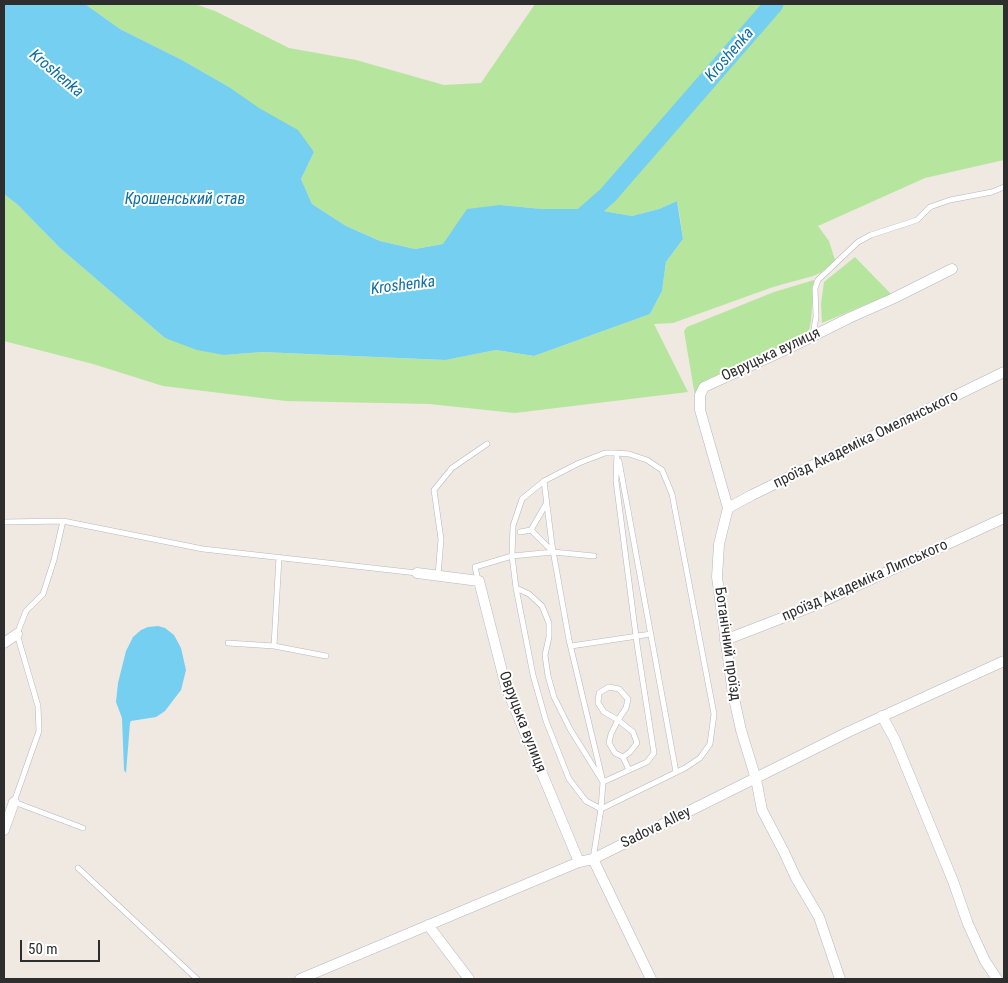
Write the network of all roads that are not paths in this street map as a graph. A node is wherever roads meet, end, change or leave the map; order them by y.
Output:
1 (1004, 187) edge
2 (952, 268) dead end
3 (813, 335) junction
4 (1004, 372) edge
5 (487, 444) dead end
6 (617, 453) junction
7 (544, 481) junction
8 (547, 504) junction
9 (728, 508) junction
10 (1004, 518) edge
11 (4, 522) edge
12 (63, 522) junction
13 (530, 530) junction
14 (520, 532) dead end
15 (553, 552) junction
16 (512, 556) junction
17 (594, 556) dead end
18 (278, 558) junction
19 (417, 573) joint
20 (438, 575) junction
21 (479, 581) junction
22 (516, 588) junction
23 (16, 634) junction
24 (651, 634) junction
25 (636, 636) junction
26 (725, 640) junction
27 (4, 643) edge
28 (228, 643) dead end
29 (274, 646) junction
30 (571, 646) junction
31 (326, 656) dead end
32 (1004, 661) edge
33 (882, 716) junction
34 (618, 720) junction
35 (623, 756) junction
36 (630, 770) junction
37 (676, 772) junction
38 (756, 779) junction
39 (603, 782) junction
40 (14, 802) junction
41 (601, 809) junction
42 (83, 828) dead end
43 (4, 830) edge
44 (593, 859) junction
45 (579, 862) junction
46 (78, 868) dead end
47 (428, 926) junction
48 (197, 979) edge
49 (300, 979) edge
50 (469, 979) edge
51 (651, 979) edge
52 (840, 979) edge
53 (997, 979) edge

1 - 3 lane
2 - 3 street, Овруцька вулиця
3 - 9 street, Овруцька вулиця
4 - 9 street, проїзд Академіка Омелянського
5 - 20 lane
6 - 7 lane
6 - 24 lane
6 - 25 lane
6 - 37 lane
7 - 8 lane
7 - 16 lane
8 - 13 lane
8 - 15 lane
9 - 26 street, Ботанічний проїзд
10 - 26 street, проїзд Академіка Липського
11 - 12 lane
12 - 18 lane
12 - 23 lane
13 - 14 lane
13 - 15 lane
15 - 16 lane
15 - 17 lane
15 - 30 lane
16 - 21 lane
16 - 22 lane
18 - 19 lane
18 - 29 lane
19 - 20 street
20 - 21 street
21 - 45 street, Овруцька вулиця
22 - 39 lane
22 - 41 lane
23 - 27 street
23 - 40 lane
24 - 25 lane
24 - 37 lane
25 - 30 lane
25 - 36 lane
26 - 38 street, Ботанічний проїзд
28 - 29 lane
29 - 31 lane
30 - 39 lane
32 - 33 street, Sadova Alley
33 - 38 street, Sadova Alley
33 - 53 street
34 - 34 lane
34 - 35 lane
34 - 35 lane
35 - 36 lane
36 - 39 lane
37 - 41 lane
38 - 44 street, Sadova Alley
38 - 52 street, Ботанічний проїзд
39 - 41 lane
40 - 42 lane
40 - 43 street
41 - 44 lane
44 - 45 street, Sadova Alley
44 - 51 street
45 - 47 street, Sadova Alley
46 - 48 lane
47 - 49 street, Sadova Alley
47 - 50 street

